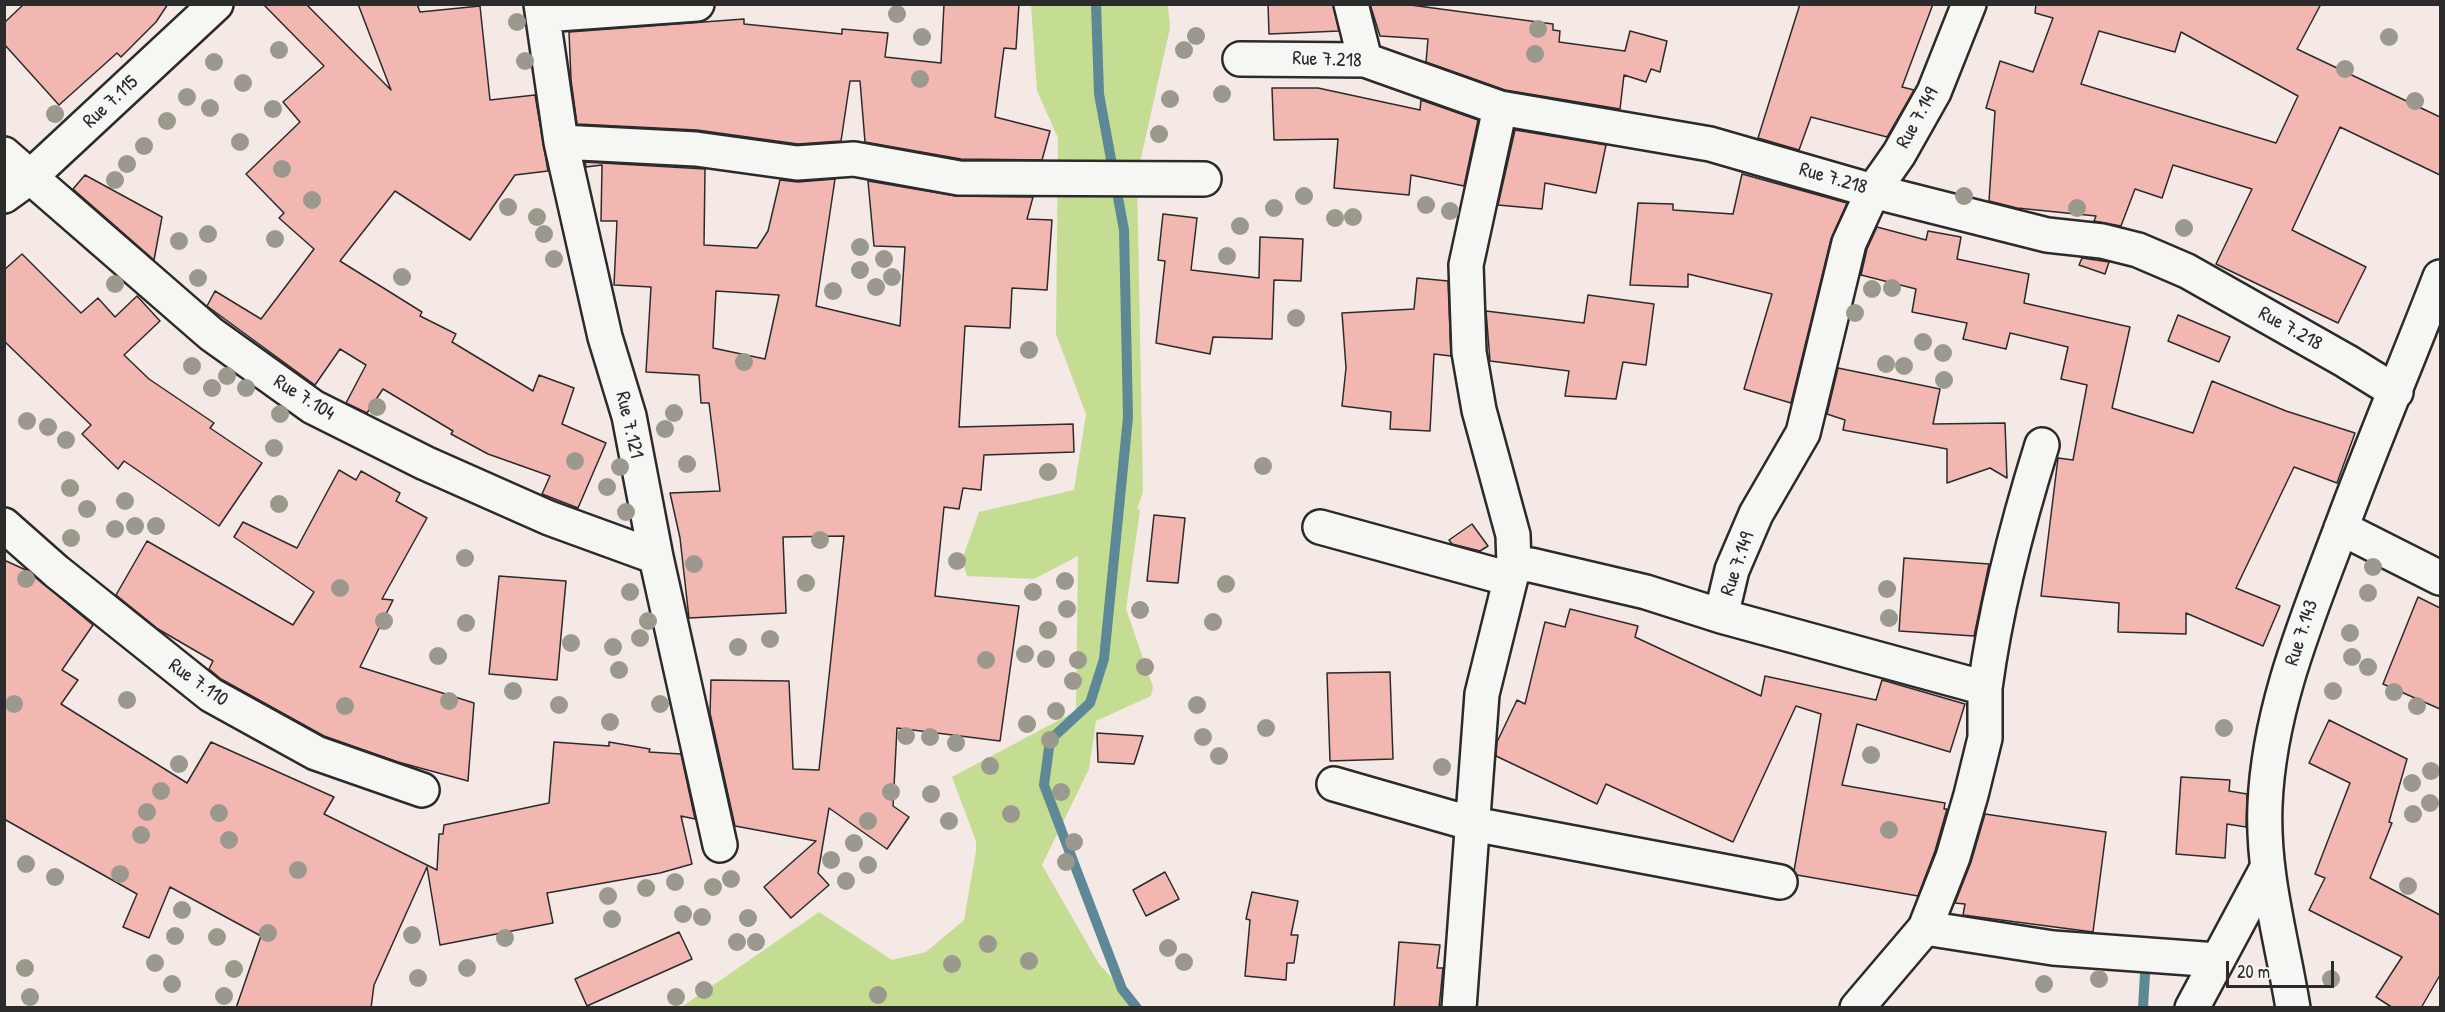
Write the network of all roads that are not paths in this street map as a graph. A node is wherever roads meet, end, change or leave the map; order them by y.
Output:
1 (216, 4) edge
2 (697, 4) edge
3 (1351, 4) edge
4 (1969, 4) edge
5 (542, 10) edge
6 (1240, 59) dead end
7 (1365, 60) junction
8 (1500, 108) junction
9 (561, 142) junction
10 (4, 154) edge
11 (1204, 179) dead end
12 (17, 187) edge
13 (1873, 191) junction
14 (2440, 277) edge
15 (2396, 392) junction
16 (2042, 445) dead end
17 (4, 525) edge
18 (1320, 527) dead end
19 (2341, 528) junction
20 (656, 557) junction
21 (1512, 572) junction
22 (2440, 578) edge
23 (1721, 616) junction
24 (1985, 688) junction
25 (1334, 784) dead end
26 (422, 790) dead end
27 (1473, 824) junction
28 (720, 845) dead end
29 (2266, 870) junction
30 (1780, 882) dead end
31 (1925, 928) junction
32 (2217, 960) junction
33 (1459, 1008) edge
34 (1857, 1008) edge
35 (2192, 1008) edge
36 (2294, 1008) edge

1 - 12 street, Rue 7.115
2 - 5 street
3 - 7 street
4 - 13 street, Rue 7.149
5 - 9 street, Rue 7.121
6 - 7 street, Rue 7.218
7 - 8 street, Rue 7.218
8 - 13 street, Rue 7.218
8 - 21 street
9 - 11 street
9 - 20 street, Rue 7.121
10 - 12 street, Rue 7.104
12 - 20 street, Rue 7.104
13 - 15 street, Rue 7.218
13 - 23 street, Rue 7.149
14 - 15 street, Rue 7.143
15 - 19 street, Rue 7.143
16 - 24 street
17 - 26 street, Rue 7.110
18 - 21 street
19 - 22 street
19 - 29 street, Rue 7.143
20 - 28 street, Rue 7.121
21 - 23 street
21 - 27 street
23 - 24 street, Rue 7.149
24 - 31 street
25 - 27 street
27 - 30 street
27 - 33 street
29 - 32 street
29 - 36 street, Rue 7.143
31 - 32 street
31 - 34 street
32 - 35 street

